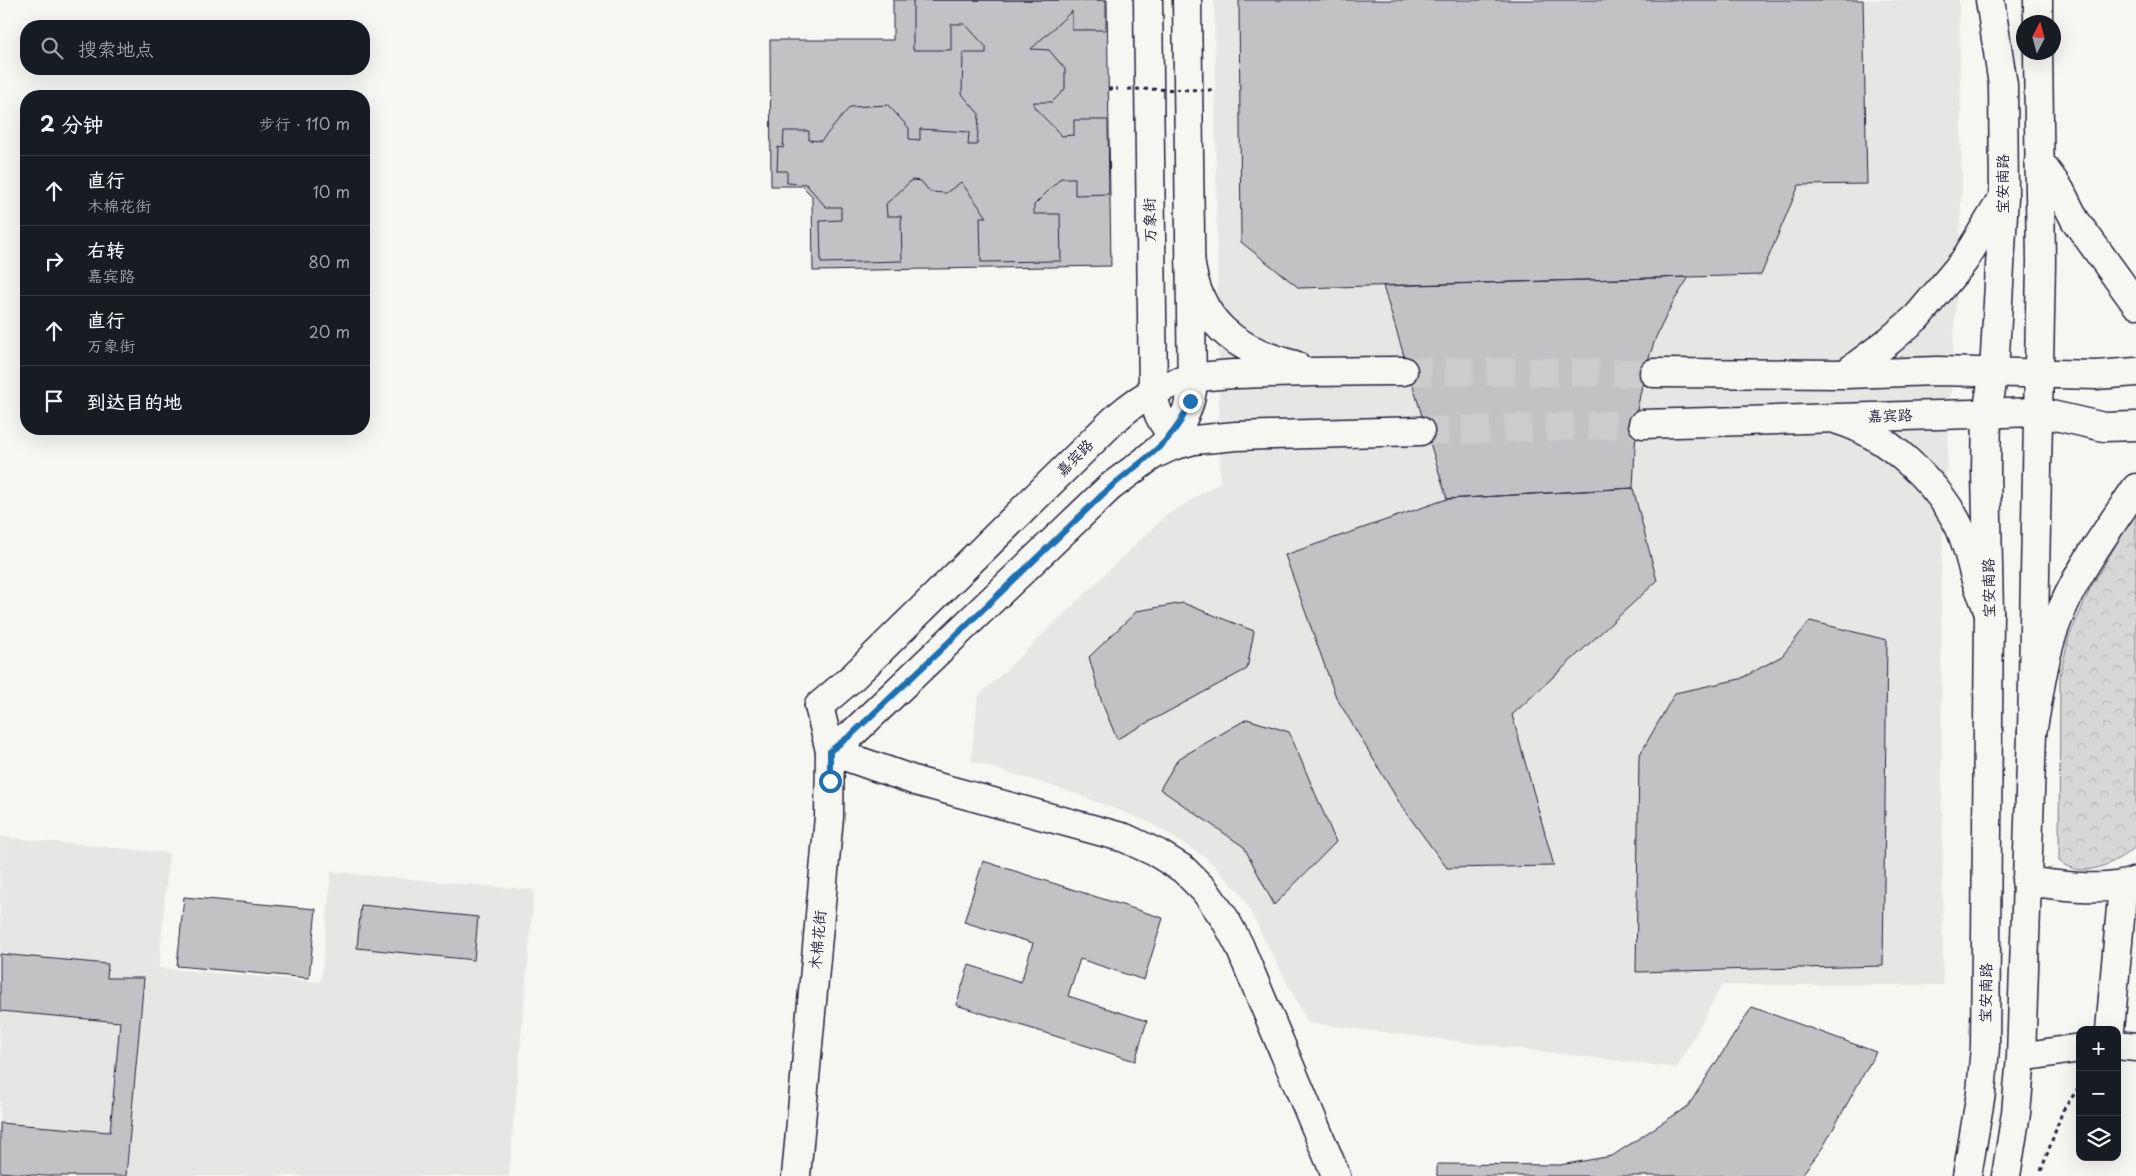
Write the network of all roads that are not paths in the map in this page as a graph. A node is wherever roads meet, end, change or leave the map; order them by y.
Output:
1 (1148, 0) edge
2 (1187, 0) edge
3 (1990, 0) edge
4 (2038, 0) edge
5 (2038, 15) edge
6 (2038, 60) edge
7 (2040, 161) junction
8 (2004, 196) junction
9 (1190, 259) junction
10 (2136, 304) edge
11 (1348, 371) junction
12 (1403, 371) tunnel mouth
13 (1994, 372) junction
14 (2040, 372) junction
15 (2136, 372) edge
16 (1654, 373) tunnel mouth
17 (1845, 374) junction
18 (1192, 379) junction
19 (1153, 392) junction
20 (2038, 412) junction
21 (1987, 413) junction
22 (1827, 418) junction
23 (1643, 424) tunnel mouth
24 (2136, 426) edge
25 (1420, 431) tunnel mouth
26 (1177, 439) junction
27 (2136, 488) edge
28 (1989, 613) junction
29 (820, 706) joint
30 (2032, 733) junction
31 (830, 751) junction
32 (2026, 881) junction
33 (2130, 883) edge
34 (2111, 1026) edge
35 (2121, 1046) edge
36 (2136, 1048) edge
37 (2076, 1049) edge
38 (2021, 1057) junction
39 (796, 1176) edge
40 (1336, 1176) edge
41 (1967, 1176) edge
42 (2006, 1176) edge

1 - 19 street, 万象街
2 - 9 street
3 - 8 street, 宝安南路
4 - 5 street
6 - 7 street
7 - 10 street
7 - 14 street
8 - 13 street, 宝安南路
8 - 17 street
9 - 11 street
9 - 18 street
11 - 12 street, 嘉宾路
11 - 18 street, 嘉宾路
13 - 14 street
13 - 17 street
13 - 21 street, 宝安南路
14 - 15 street
14 - 20 street
16 - 17 street
18 - 19 street, 嘉宾路
18 - 26 street
19 - 26 street, 万象街
19 - 29 street, 嘉宾路
20 - 21 street, 嘉宾路
20 - 24 street, 嘉宾路
20 - 30 street
21 - 22 street, 嘉宾路
21 - 28 street, 宝安南路
22 - 23 street, 嘉宾路
22 - 28 street
25 - 26 street
26 - 31 street
27 - 30 street
28 - 41 street, 宝安南路
29 - 31 street, 木棉花街
30 - 32 street
31 - 39 street, 木棉花街
31 - 40 street
32 - 33 street
32 - 38 street
33 - 34 street
35 - 36 street
37 - 38 street
38 - 42 street

